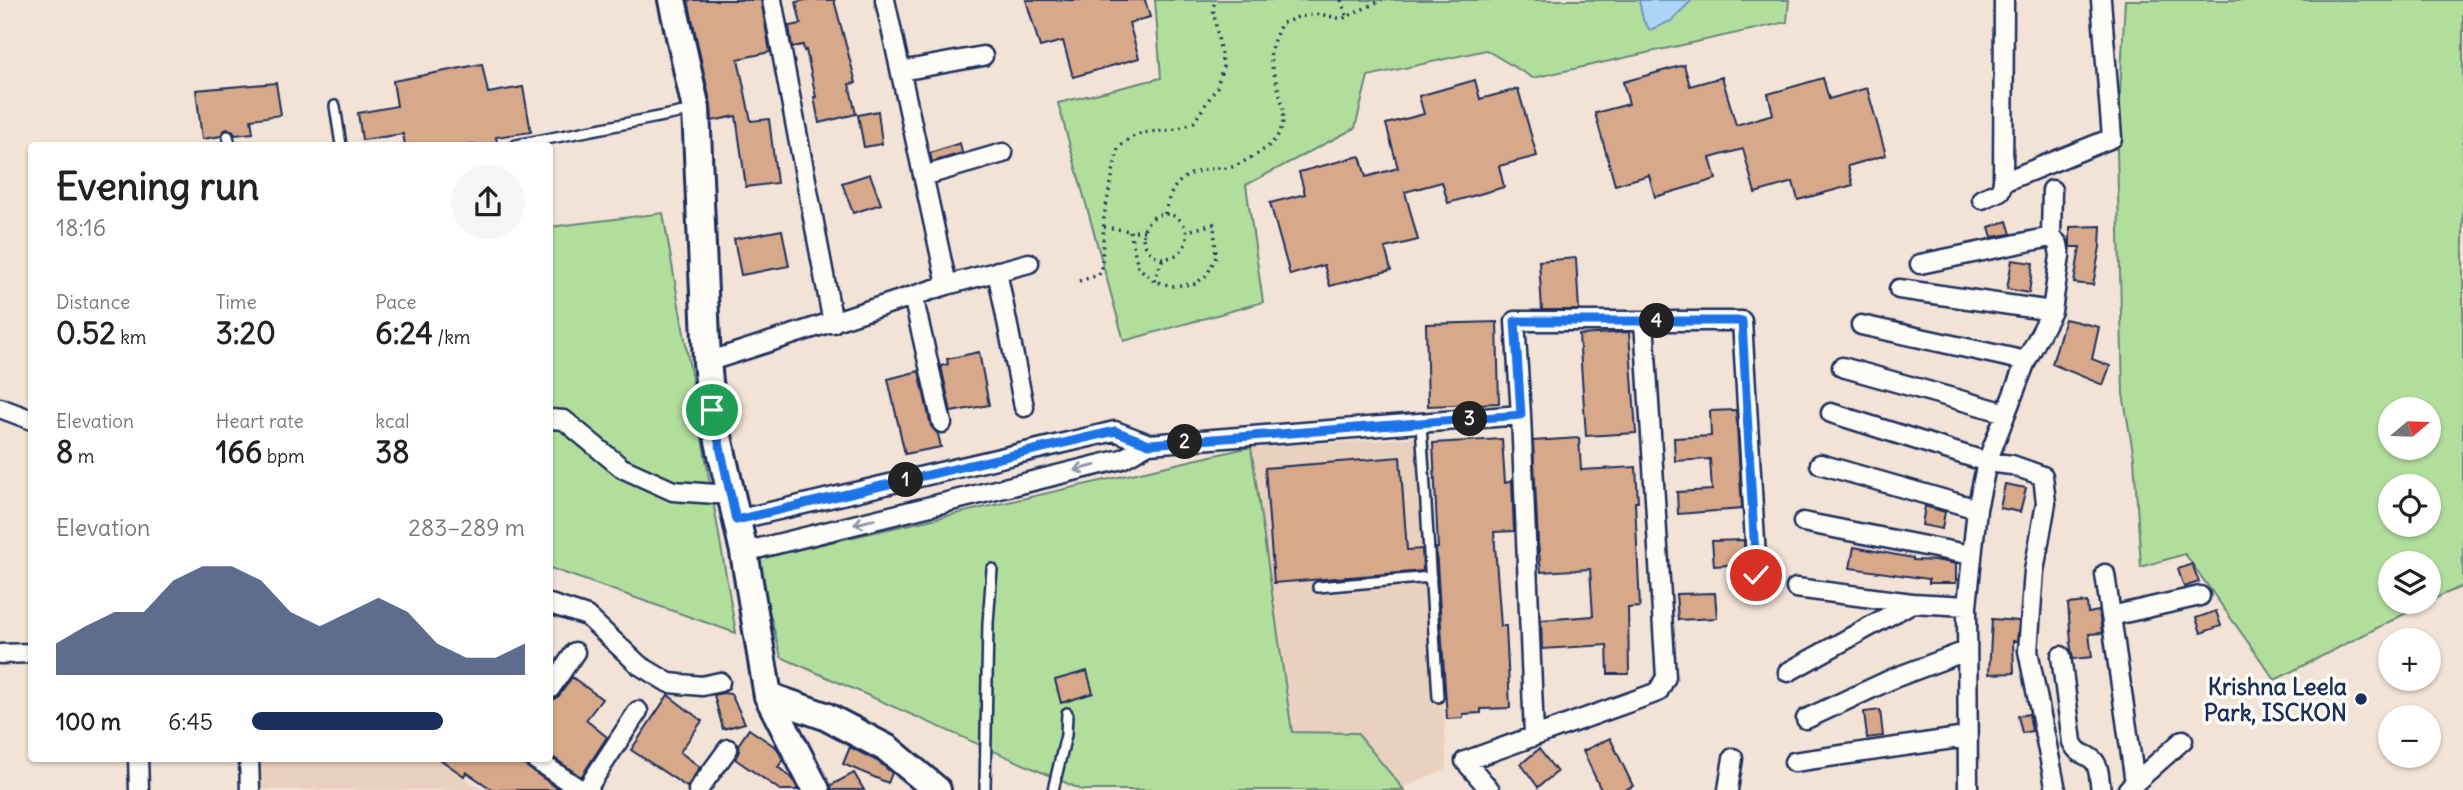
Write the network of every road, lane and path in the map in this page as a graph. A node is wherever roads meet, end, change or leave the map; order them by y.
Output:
1 (672, 0) edge
2 (772, 0) edge
3 (885, 0) edge
4 (1215, 0) edge
5 (1341, 0) edge
6 (1382, 0) edge
7 (2004, 0) edge
8 (2101, 0) edge
9 (1347, 17) junction
10 (983, 56) dead end
11 (901, 71) junction
12 (335, 106) dead end
13 (696, 110) junction
14 (341, 142) edge
15 (531, 142) edge
16 (1003, 153) dead end
17 (923, 176) junction
18 (2003, 182) junction
19 (2052, 190) dead end
20 (1982, 200) dead end
21 (1166, 214) junction
22 (1104, 227) junction
23 (1130, 231) junction
24 (1144, 231) junction
25 (1187, 231) junction
26 (2051, 237) junction
27 (1163, 258) junction
28 (1029, 263) dead end
29 (1920, 264) dead end
30 (997, 271) junction
31 (1079, 281) dead end
32 (1154, 281) junction
33 (947, 285) junction
34 (1899, 289) dead end
35 (913, 296) junction
36 (2052, 311) junction
37 (1644, 321) junction
38 (833, 323) junction
39 (1861, 326) dead end
40 (2026, 361) junction
41 (707, 362) junction
42 (1842, 368) dead end
43 (1024, 407) dead end
44 (0, 408) edge
45 (1831, 413) dead end
46 (2006, 413) junction
47 (1521, 415) junction
48 (28, 418) edge
49 (553, 419) edge
50 (942, 423) dead end
51 (1421, 424) junction
52 (1149, 444) junction
53 (1987, 462) junction
54 (1820, 464) dead end
55 (734, 507) junction
56 (1977, 509) junction
57 (1803, 522) dead end
58 (744, 552) junction
59 (1971, 555) junction
60 (992, 569) dead end
61 (2105, 573) dead end
62 (1756, 575) dead end
63 (1431, 577) junction
64 (1318, 587) dead end
65 (1796, 588) dead end
66 (2200, 596) dead end
67 (1912, 603) junction
68 (553, 605) edge
69 (1968, 606) junction
70 (2111, 616) junction
71 (1966, 651) junction
72 (575, 652) dead end
73 (28, 653) edge
74 (0, 654) edge
75 (2061, 656) dead end
76 (1788, 672) dead end
77 (720, 682) dead end
78 (553, 685) edge
79 (768, 696) junction
80 (1438, 696) dead end
81 (638, 711) dead end
82 (1067, 713) dead end
83 (1806, 719) dead end
84 (1534, 735) junction
85 (1966, 737) junction
86 (2183, 740) dead end
87 (728, 749) dead end
88 (1733, 758) dead end
89 (138, 762) edge
90 (249, 762) edge
91 (539, 762) edge
92 (1794, 762) dead end
93 (2130, 787) edge
94 (139, 790) edge
95 (250, 790) edge
96 (584, 790) edge
97 (698, 790) edge
98 (816, 790) edge
99 (937, 790) edge
100 (985, 790) edge
101 (1053, 790) edge
102 (1490, 790) edge
103 (1728, 790) edge
104 (1968, 790) edge
105 (2056, 790) edge
106 (2101, 790) edge

1 - 13 street
2 - 38 street
3 - 11 street
4 - 22 path
5 - 9 path
6 - 9 path
7 - 18 street
8 - 18 street
9 - 21 path
10 - 11 street
11 - 17 street
12 - 14 lane
13 - 15 lane
13 - 41 street
16 - 17 street
17 - 33 street
18 - 20 street
19 - 26 street
21 - 24 path
21 - 25 path
22 - 23 path
22 - 31 path
23 - 24 path
23 - 32 path
24 - 27 path
25 - 27 path
25 - 32 path
26 - 29 street
26 - 36 street
27 - 32 path
28 - 30 street
30 - 33 street
30 - 43 street
33 - 35 street
34 - 36 street
35 - 38 street
35 - 50 street
36 - 40 street
37 - 47 street
37 - 62 street
37 - 84 street
38 - 41 street
39 - 40 street
40 - 46 street
41 - 55 street
42 - 46 street
44 - 48 street
45 - 53 street
46 - 53 street
47 - 51 street
47 - 84 street
49 - 55 street
51 - 52 street
51 - 63 lane
52 - 55 street
52 -> 58 street
53 - 56 street
53 - 105 street
54 - 56 street
55 - 58 street
56 - 59 street
57 - 59 street
58 - 79 street
59 - 69 street
60 - 100 lane
61 - 70 street
63 - 64 lane
63 - 80 lane
65 - 67 street
66 - 70 street
67 - 69 street
67 - 76 street
68 - 77 street
69 - 71 street
70 - 93 street
71 - 83 street
71 - 85 street
72 - 78 street
73 - 74 street
75 - 106 street
79 - 98 street
79 - 99 street
81 - 96 street
82 - 101 lane
84 - 102 street
85 - 92 street
85 - 104 street
86 - 93 street
87 - 97 street
88 - 103 street
89 - 94 street
90 - 95 street
91 - 96 street

